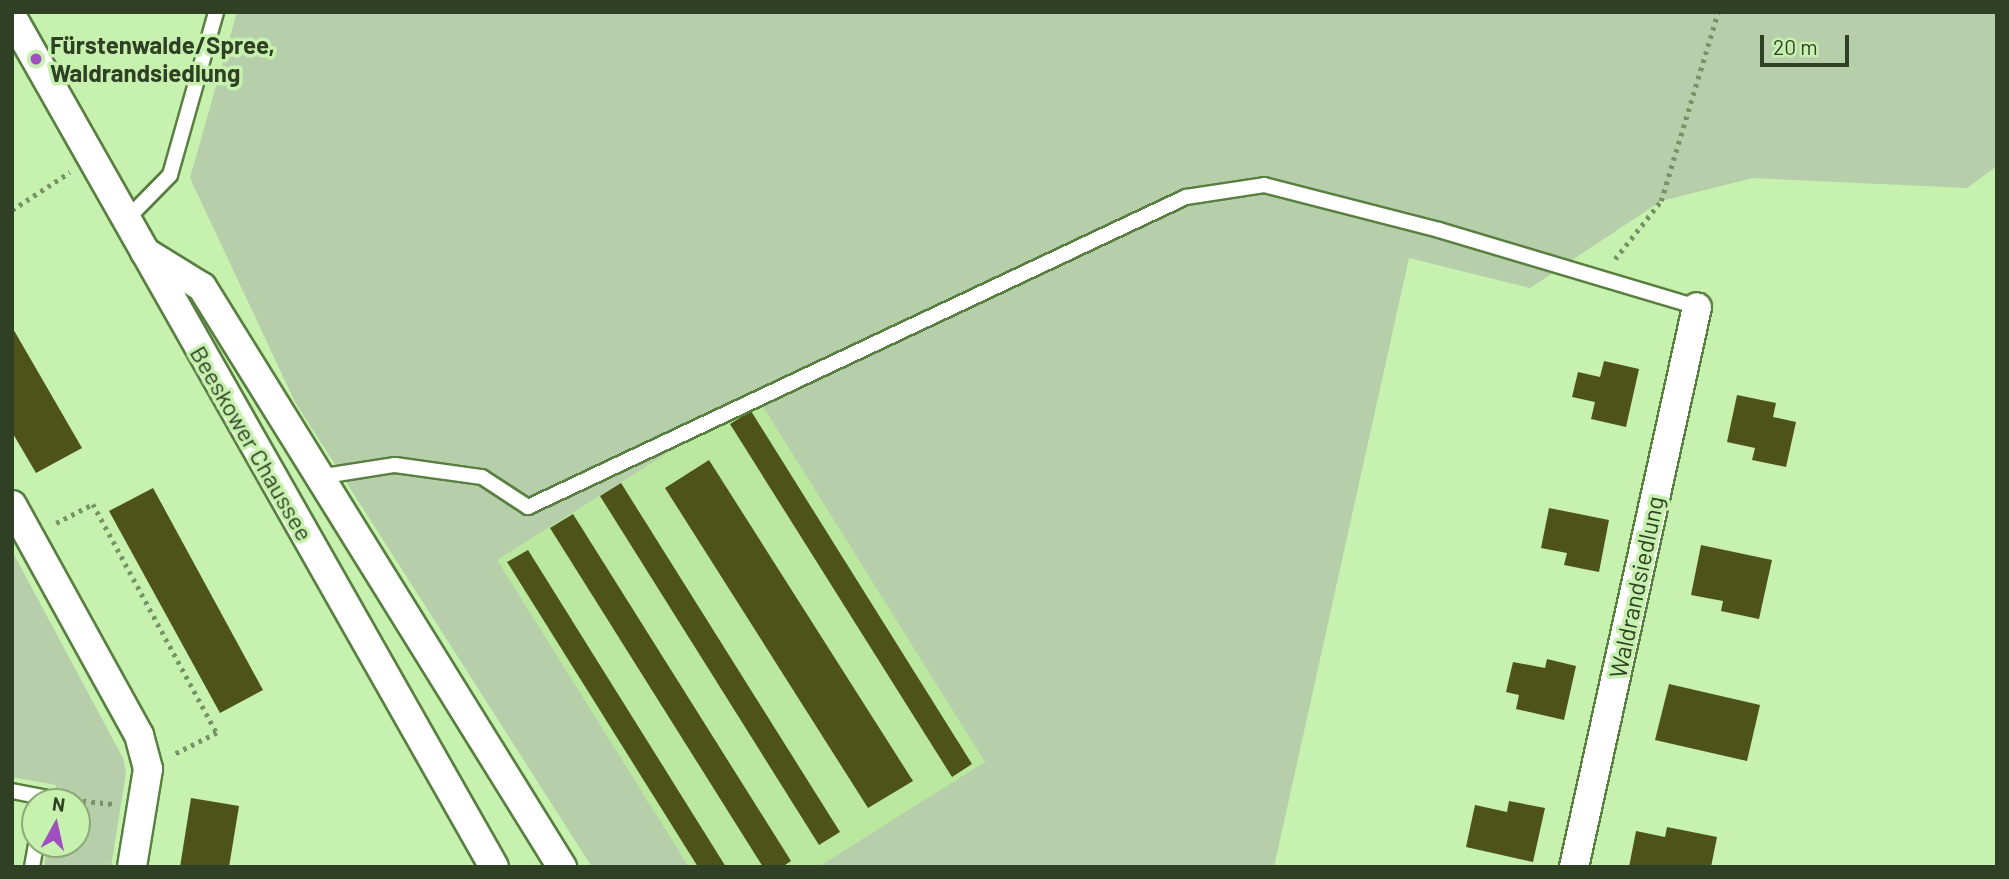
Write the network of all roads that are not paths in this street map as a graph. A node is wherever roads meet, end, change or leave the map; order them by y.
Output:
1 (216, 12) edge
2 (12, 17) edge
3 (126, 220) junction
4 (142, 250) junction
5 (1697, 307) joint
6 (318, 477) junction
7 (12, 505) edge
8 (132, 867) edge
9 (494, 867) edge
10 (562, 867) edge
11 (1574, 867) edge

1 - 3 lane
2 - 3 street, Beeskower Chaussee
3 - 4 street, Beeskower Chaussee
4 - 6 street
4 - 9 street, Beeskower Chaussee
5 - 6 lane
5 - 11 street, Waldrandsiedlung
6 - 10 street
7 - 8 street

